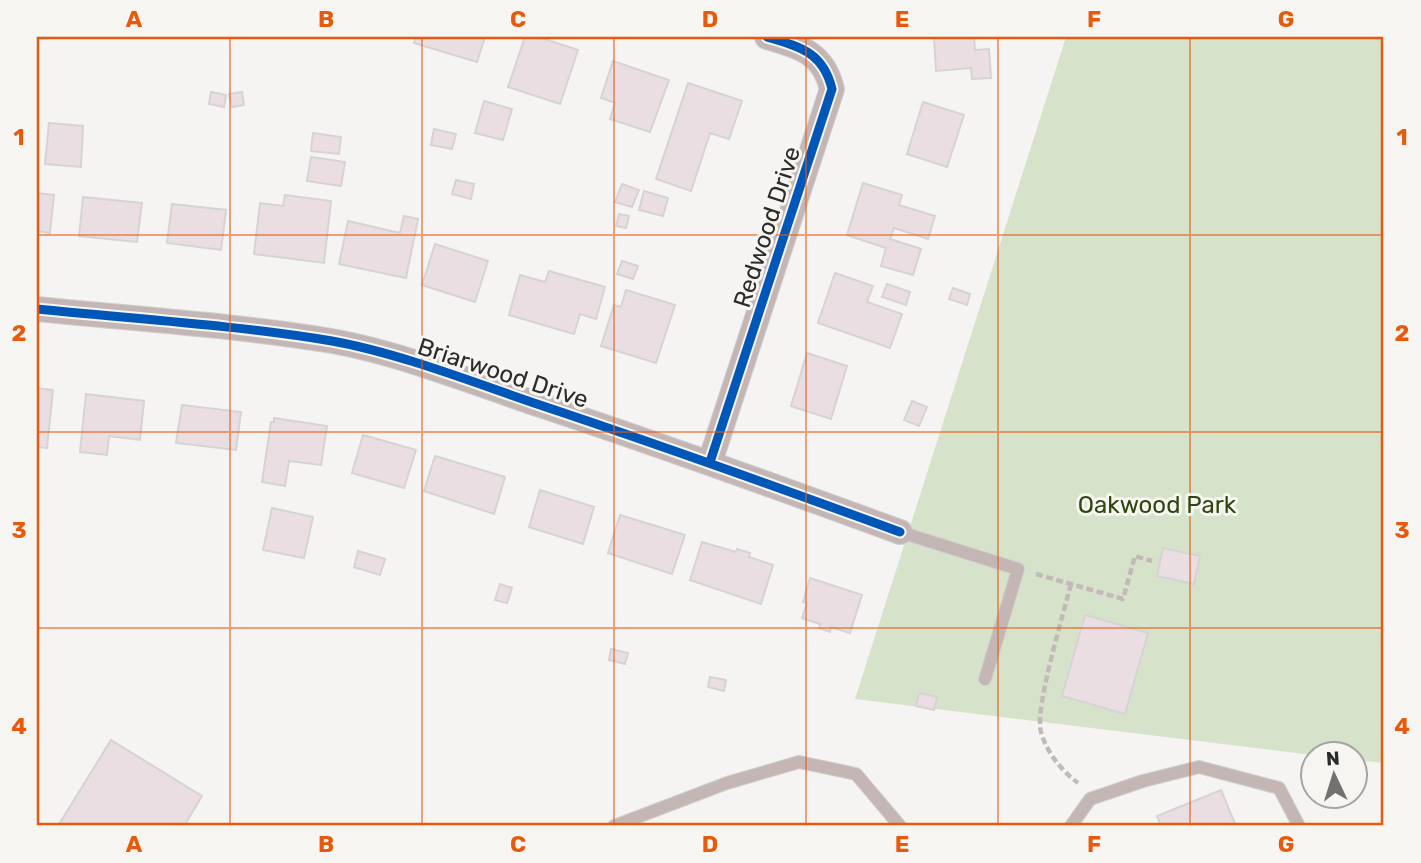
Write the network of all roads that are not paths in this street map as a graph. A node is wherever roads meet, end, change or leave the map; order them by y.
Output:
1 (767, 37) edge
2 (37, 309) edge
3 (710, 462) junction
4 (900, 532) joint
5 (985, 679) dead end
6 (614, 826) edge
7 (900, 826) edge
8 (1071, 826) edge
9 (1299, 826) edge

1 - 3 street, Redwood Drive
2 - 3 street, Briarwood Drive
3 - 4 street, Briarwood Drive
4 - 5 lane
6 - 7 lane
8 - 9 lane

